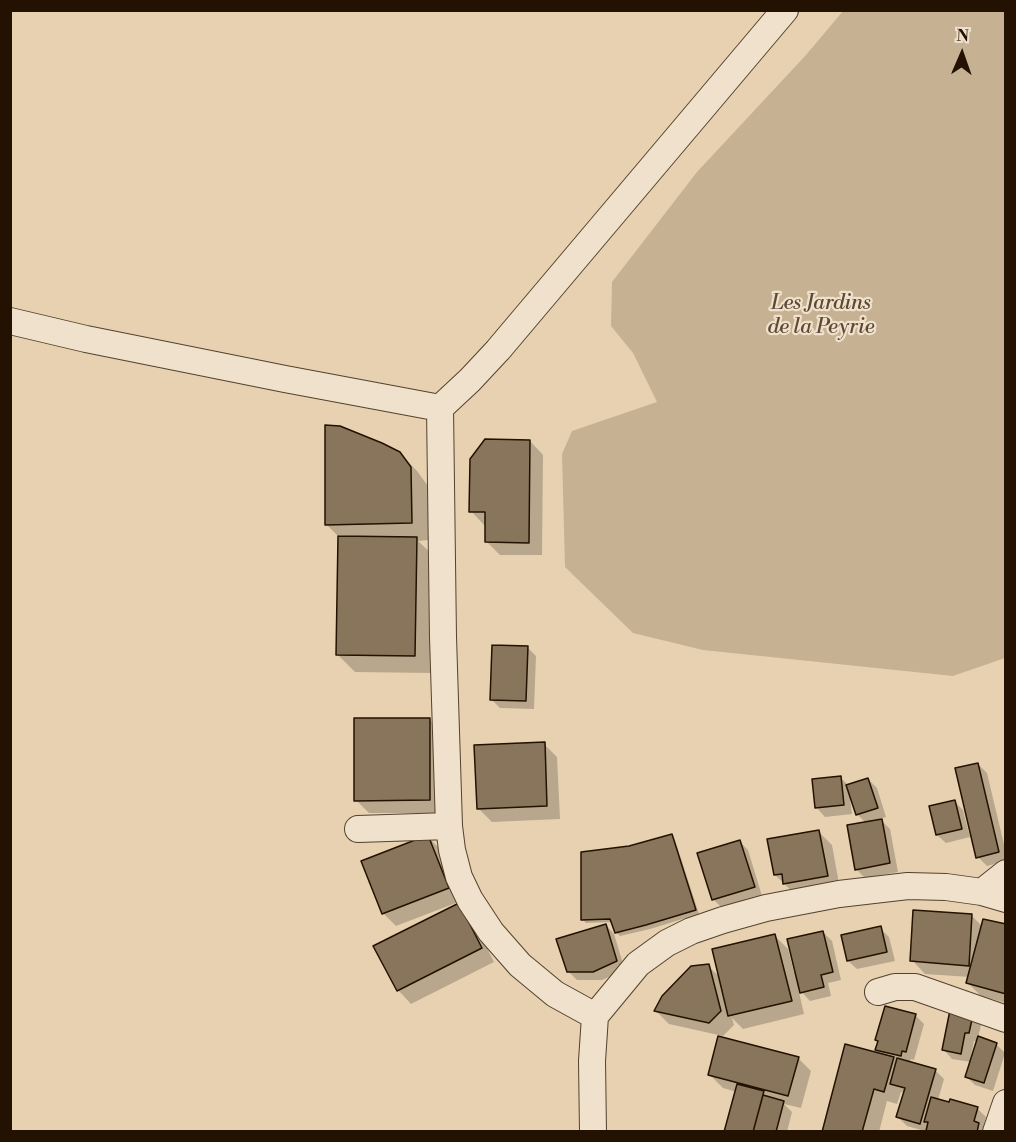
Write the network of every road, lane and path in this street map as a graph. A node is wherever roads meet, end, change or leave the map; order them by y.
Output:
1 (785, 10) edge
2 (10, 321) edge
3 (440, 408) junction
4 (449, 826) junction
5 (358, 829) dead end
6 (1005, 873) edge
7 (994, 896) edge
8 (878, 992) dead end
9 (595, 1016) junction
10 (1005, 1019) edge
11 (1005, 1103) edge
12 (593, 1131) edge
13 (996, 1131) edge

1 - 3 street
2 - 3 street
3 - 4 street
4 - 5 street
4 - 9 street
6 - 7 street
7 - 9 street
8 - 10 street
9 - 12 street
11 - 13 street

